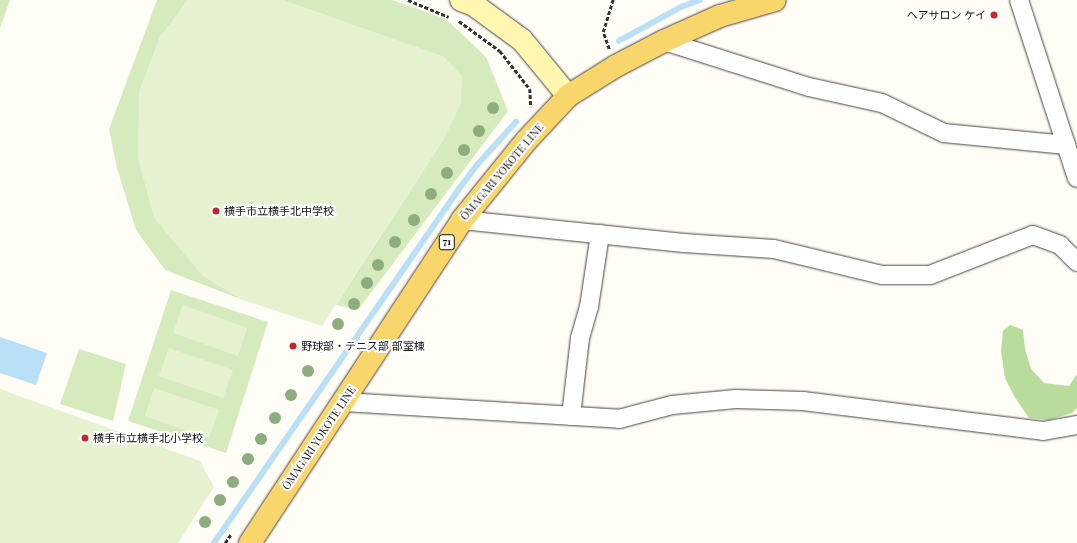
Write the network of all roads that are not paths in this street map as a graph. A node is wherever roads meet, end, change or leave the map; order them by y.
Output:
1 (775, 0) edge
2 (1019, 0) edge
3 (456, 13) edge
4 (664, 41) junction
5 (568, 96) junction
6 (1066, 145) junction
7 (1077, 178) edge
8 (462, 220) junction
9 (600, 234) junction
10 (1077, 262) edge
11 (344, 402) junction
12 (572, 416) junction
13 (1077, 425) edge
14 (242, 536) edge

1 - 4 main road, ŌMAGARI YOKOTE LINE / 71
2 - 6 street
3 - 5 street
4 - 5 main road, ŌMAGARI YOKOTE LINE / 71
4 - 6 street
5 - 8 main road, ŌMAGARI YOKOTE LINE / 71
6 - 7 street
8 - 9 street
8 - 11 main road, ŌMAGARI YOKOTE LINE / 71
9 - 10 street
9 - 12 street
11 - 12 street
11 - 14 main road, ŌMAGARI YOKOTE LINE / 71
12 - 13 street

